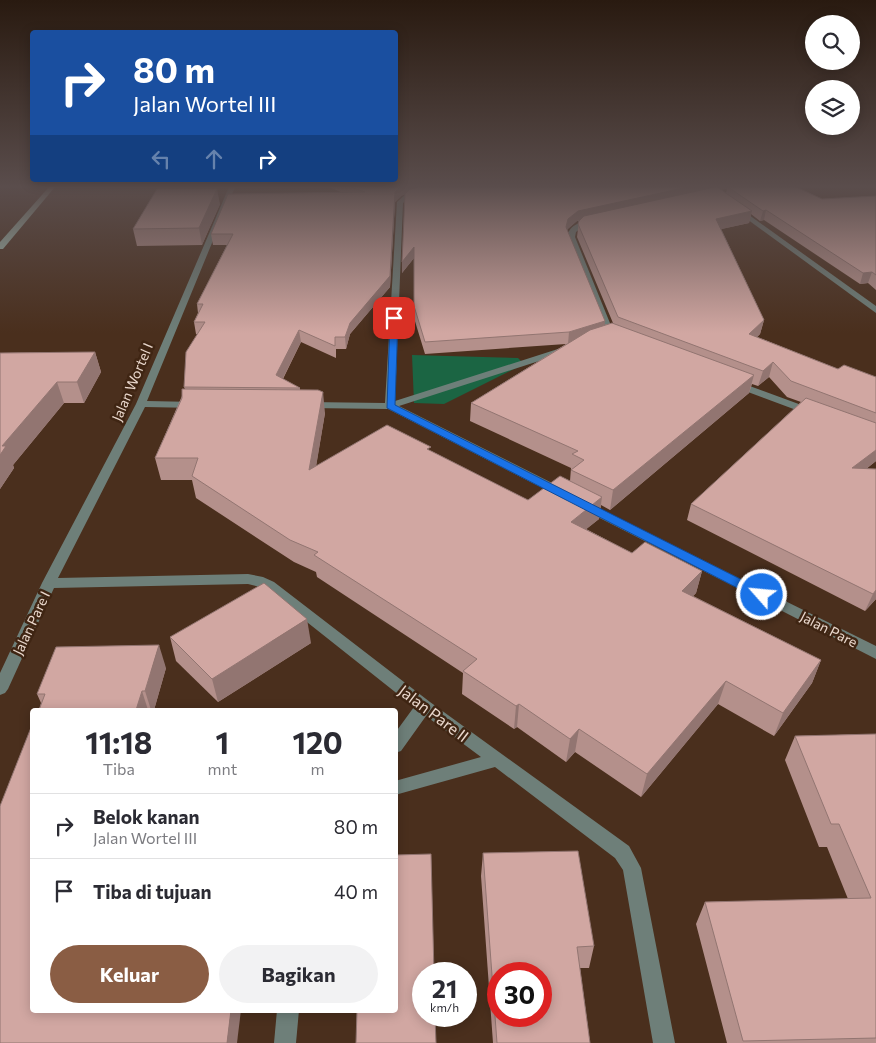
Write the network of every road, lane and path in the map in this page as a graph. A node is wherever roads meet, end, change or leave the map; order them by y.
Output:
1 (10, 236) edge
2 (211, 236) edge
3 (398, 236) edge
4 (571, 236) edge
5 (769, 236) edge
6 (0, 247) edge
7 (876, 310) edge
8 (622, 340) edge
9 (574, 347) edge
10 (731, 381) edge
11 (140, 404) junction
12 (210, 405) edge
13 (300, 405) edge
14 (390, 406) junction
15 (822, 416) edge
16 (49, 583) junction
17 (876, 653) edge
18 (0, 689) edge
19 (424, 706) junction
20 (398, 742) edge
21 (496, 760) junction
22 (398, 787) edge
23 (288, 1013) edge
24 (285, 1043) edge
25 (664, 1043) edge

1 - 6 main road
2 - 11 street, Jalan Wortel I
3 - 14 street
4 - 8 street
5 - 7 street
9 - 14 street
10 - 15 street
11 - 12 street
11 - 16 street, Jalan Wortel I
13 - 14 street, Jalan Pare
14 - 17 street, Jalan Pare
16 - 18 street, Jalan Pare I
16 - 19 street, Jalan Pare II
19 - 20 street
19 - 21 street, Jalan Pare II
21 - 22 street
21 - 25 street, Jalan Pare II
23 - 24 street

